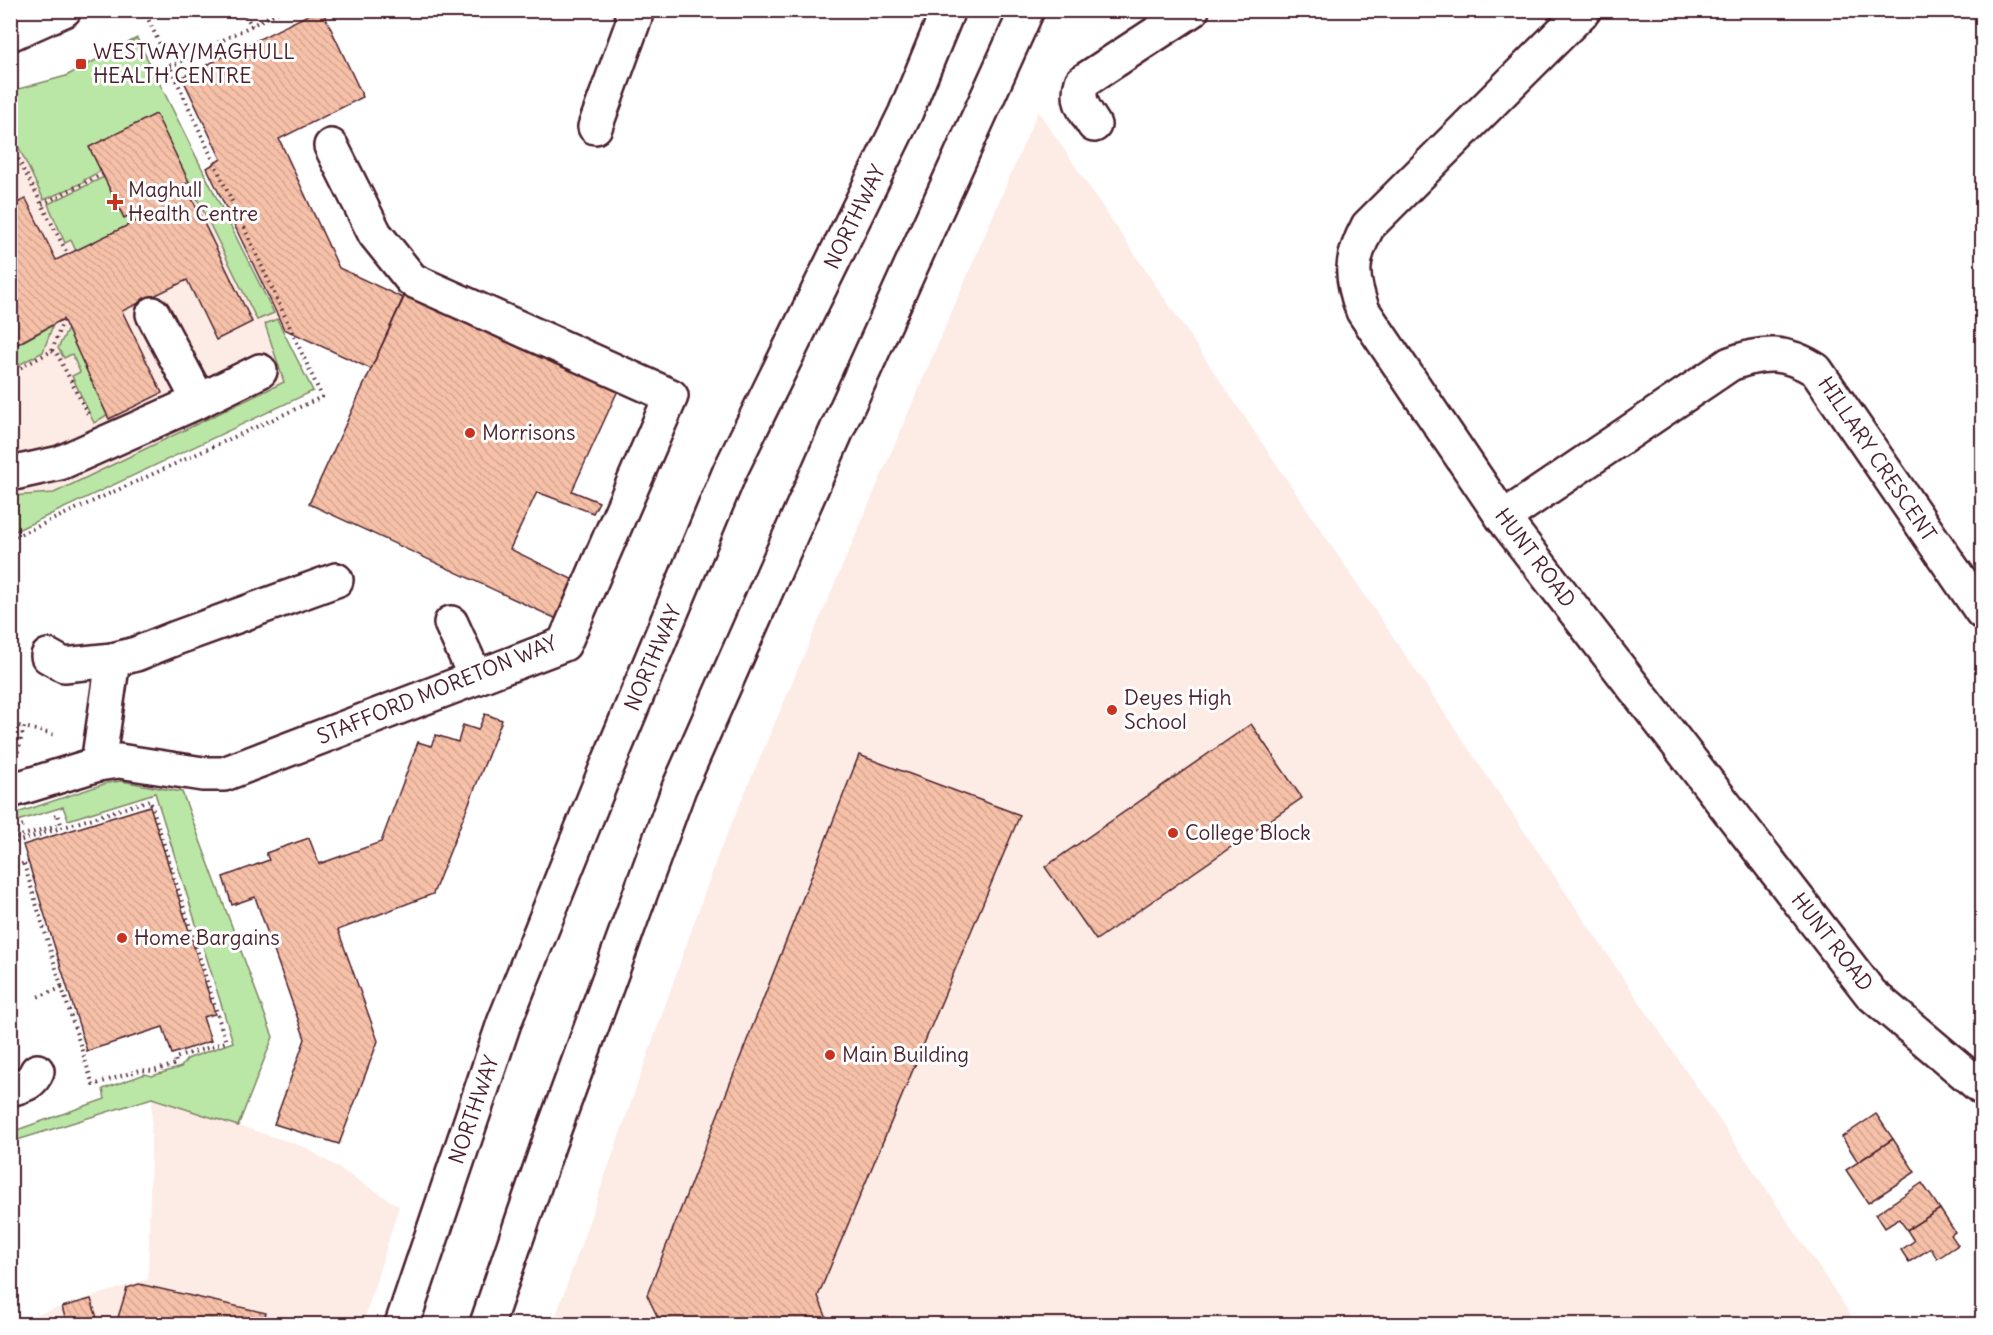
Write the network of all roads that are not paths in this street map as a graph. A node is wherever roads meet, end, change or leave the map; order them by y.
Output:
1 (64, 10) edge
2 (632, 10) edge
3 (948, 10) edge
4 (1027, 10) edge
5 (1192, 10) edge
6 (1577, 13) edge
7 (10, 34) edge
8 (1094, 125) dead end
9 (595, 127) dead end
10 (331, 146) dead end
11 (153, 314) dead end
12 (260, 371) dead end
13 (199, 402) junction
14 (10, 474) edge
15 (1503, 518) junction
16 (336, 580) dead end
17 (1983, 612) edge
18 (451, 623) dead end
19 (48, 656) dead end
20 (113, 660) junction
21 (476, 678) junction
22 (98, 764) junction
23 (10, 791) edge
24 (37, 1071) dead end
25 (1983, 1088) edge
26 (10, 1089) edge
27 (402, 1324) edge
28 (487, 1324) edge

1 - 7 main road
2 - 9 main road
3 - 27 main road, NORTHWAY
4 - 28 main road
5 - 8 main road
6 - 15 main road, HUNT ROAD
10 - 21 main road, STAFFORD MORETON WAY
11 - 13 main road
12 - 13 main road
13 - 14 main road
15 - 17 main road, HILLARY CRESCENT
15 - 25 main road, HUNT ROAD
16 - 20 main road
18 - 21 main road
19 - 20 main road
20 - 22 main road
21 - 22 main road, STAFFORD MORETON WAY
22 - 23 main road, STAFFORD MORETON WAY
24 - 26 main road

